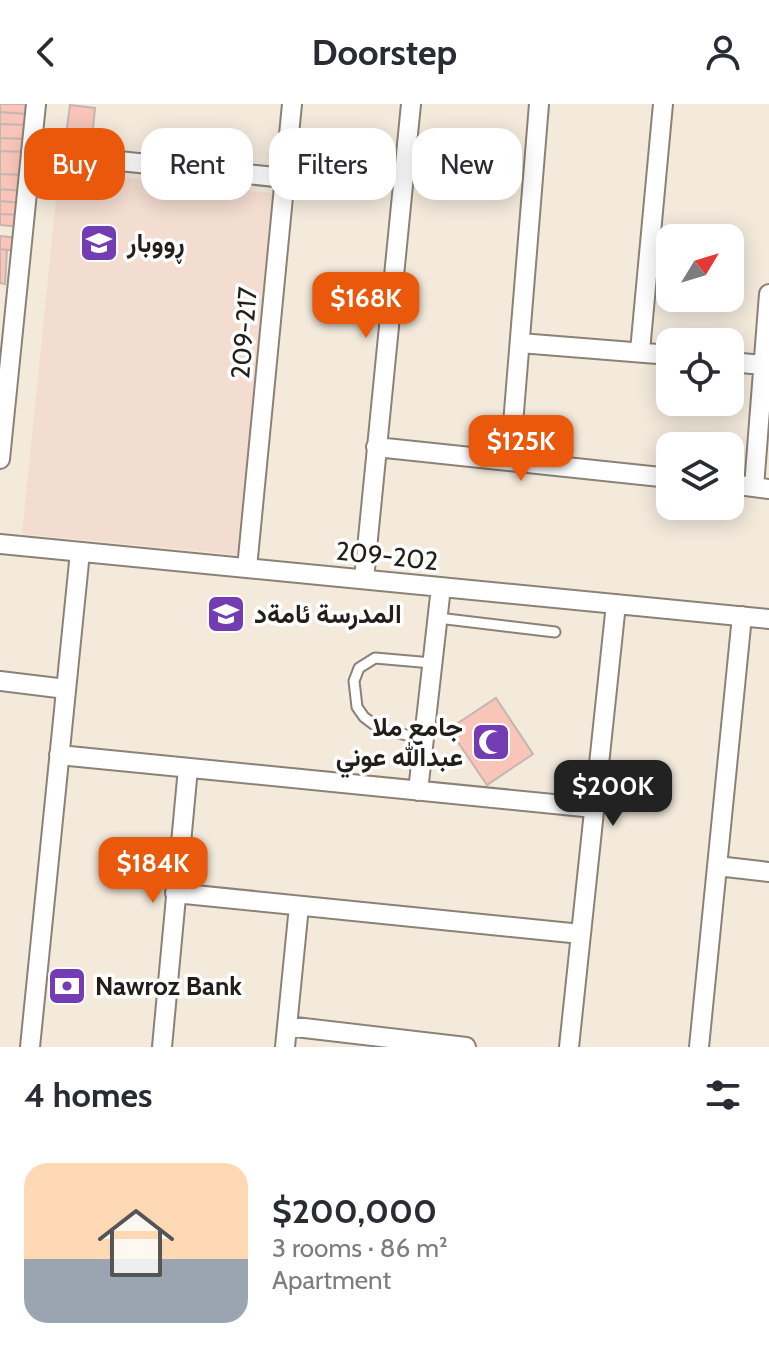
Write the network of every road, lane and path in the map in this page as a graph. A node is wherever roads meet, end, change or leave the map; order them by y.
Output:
1 (36, 104) edge
2 (292, 104) edge
3 (411, 104) edge
4 (539, 104) edge
5 (663, 104) edge
6 (34, 128) edge
7 (290, 128) edge
8 (125, 162) edge
9 (269, 176) edge
10 (24, 195) edge
11 (283, 200) edge
12 (9, 286) edge
13 (769, 294) edge
14 (520, 343) junction
15 (640, 351) junction
16 (656, 353) edge
17 (744, 363) edge
18 (763, 365) junction
19 (2, 413) edge
20 (376, 447) junction
21 (0, 459) edge
22 (510, 461) junction
23 (656, 477) edge
24 (762, 488) edge
25 (0, 544) edge
26 (80, 552) junction
27 (247, 568) junction
28 (364, 579) junction
29 (441, 587) junction
30 (616, 604) junction
31 (742, 616) junction
32 (438, 618) junction
33 (769, 619) edge
34 (555, 632) dead end
35 (432, 663) junction
36 (0, 681) edge
37 (66, 689) junction
38 (424, 739) junction
39 (59, 755) junction
40 (188, 768) junction
41 (418, 791) junction
42 (594, 808) junction
43 (717, 866) junction
44 (769, 872) edge
45 (175, 893) junction
46 (299, 906) junction
47 (581, 934) junction
48 (287, 1026) junction
49 (30, 1047) edge
50 (162, 1047) edge
51 (285, 1047) edge
52 (466, 1047) edge
53 (569, 1047) edge
54 (699, 1047) edge

1 - 6 street
2 - 7 street, 209-217
3 - 20 street
4 - 14 street
5 - 15 street
8 - 9 street
10 - 12 street
11 - 27 street, 209-217
12 - 19 street
13 - 18 street
14 - 15 street
14 - 22 street
15 - 16 street
17 - 18 street
18 - 24 street
19 - 21 street
20 - 22 street
20 - 28 street
22 - 23 street
25 - 26 street, 209-202
26 - 27 street, 209-202
26 - 37 street
27 - 28 street, 209-202
28 - 29 street, 209-202
29 - 30 street, 209-202
29 - 32 street
30 - 31 street, 209-202
30 - 42 street
31 - 33 street, 209-202
31 - 43 street
32 - 34 lane
32 - 35 street
35 - 38 street
35 - 38 lane
36 - 37 street
37 - 39 street
38 - 41 street
39 - 40 street
39 - 49 street
40 - 41 street
40 - 45 street
41 - 42 street
42 - 47 street
43 - 44 street
43 - 54 street
45 - 46 street
45 - 50 street
46 - 47 street
46 - 48 street
47 - 53 street
48 - 51 street
48 - 52 street

